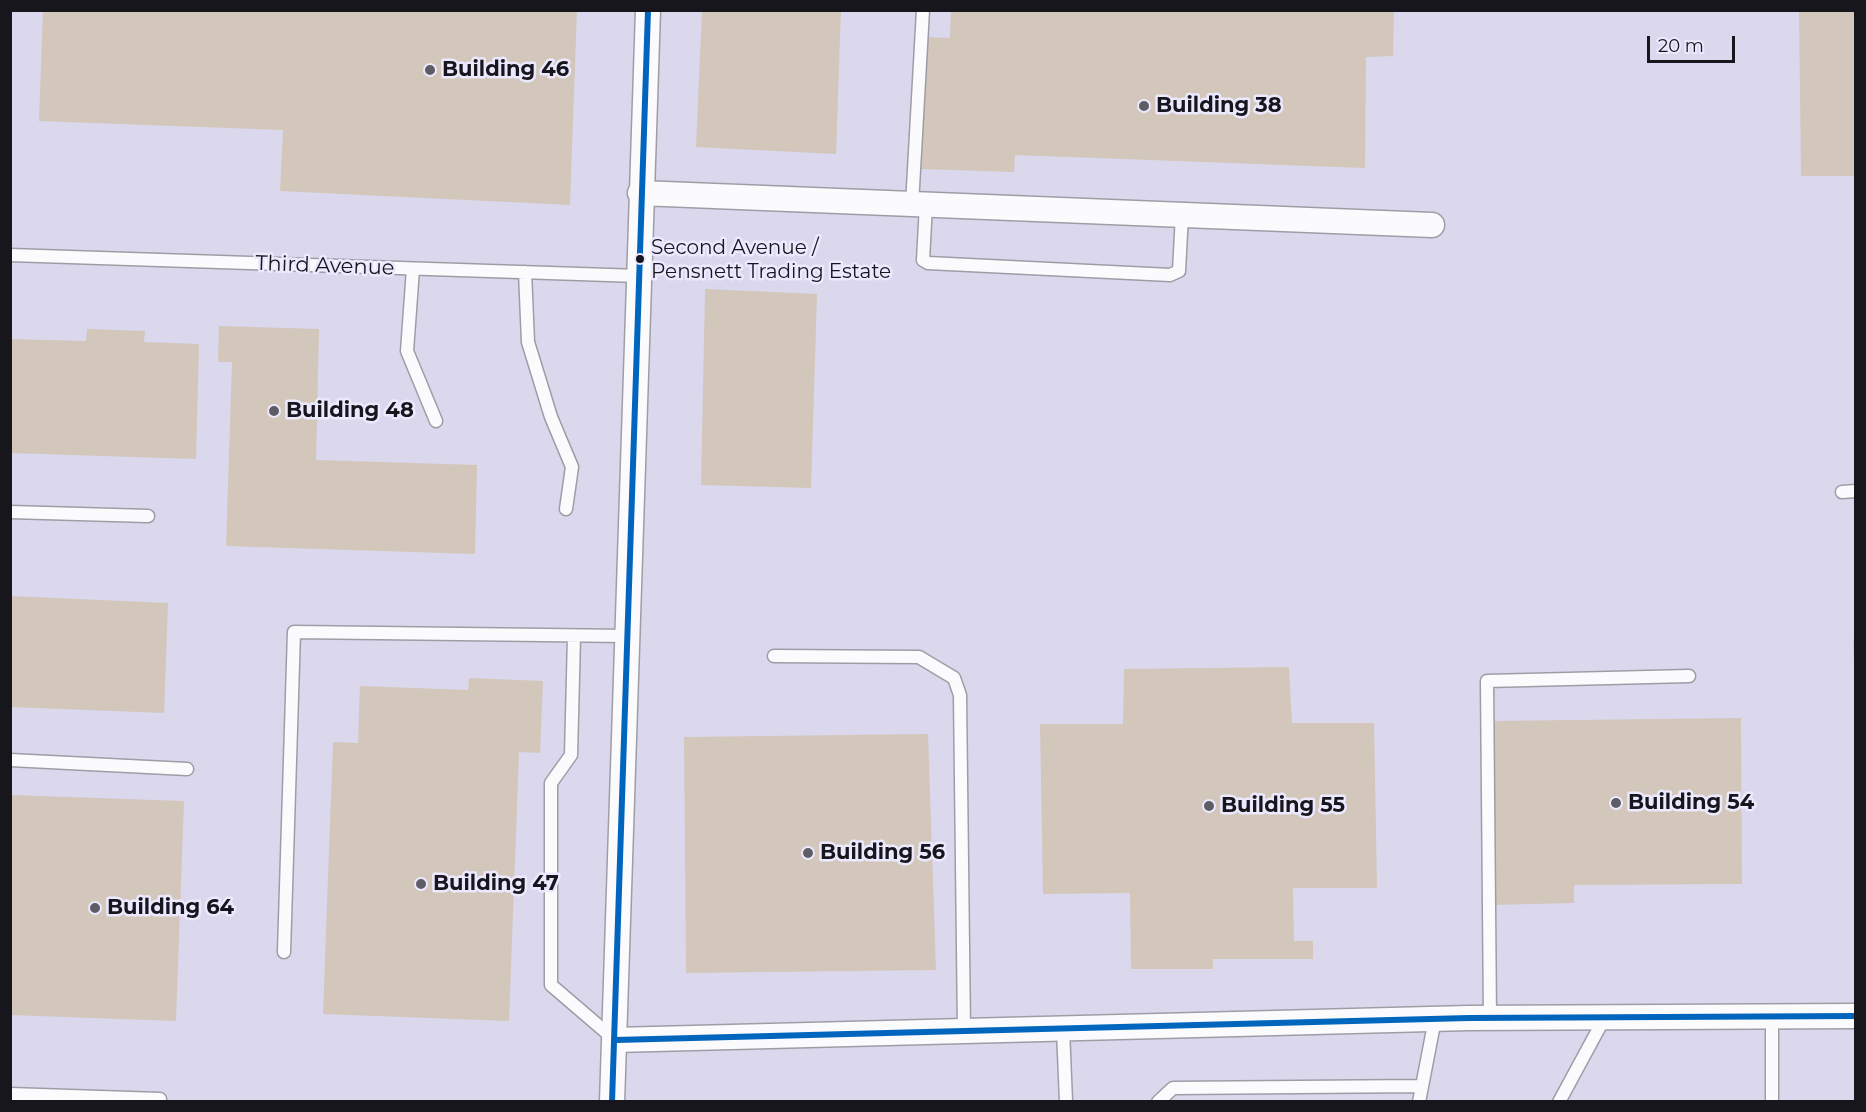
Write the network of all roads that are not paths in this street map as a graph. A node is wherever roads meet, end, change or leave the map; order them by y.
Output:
1 (648, 10) edge
2 (923, 10) edge
3 (640, 193) junction
4 (919, 205) junction
5 (1182, 215) junction
6 (1432, 225) dead end
7 (10, 255) edge
8 (413, 269) junction
9 (525, 272) junction
10 (639, 276) junction
11 (436, 421) dead end
12 (1856, 491) edge
13 (1842, 492) dead end
14 (566, 509) dead end
15 (10, 512) edge
16 (148, 516) dead end
17 (627, 636) junction
18 (574, 637) junction
19 (774, 656) dead end
20 (1689, 676) dead end
21 (10, 760) edge
22 (187, 769) dead end
23 (284, 952) dead end
24 (1772, 1016) junction
25 (1856, 1016) edge
26 (1605, 1017) junction
27 (1490, 1018) junction
28 (1435, 1019) junction
29 (1063, 1029) junction
30 (964, 1031) junction
31 (615, 1040) junction
32 (1422, 1086) junction
33 (10, 1094) edge
34 (160, 1099) dead end
35 (612, 1101) edge
36 (1066, 1101) edge
37 (1158, 1101) edge
38 (1419, 1101) edge
39 (1559, 1101) edge
40 (1772, 1101) edge

1 - 3 street
2 - 4 lane
3 - 4 street
3 - 10 street
4 - 5 street
4 - 5 lane
5 - 6 street
7 - 8 lane, Third Avenue
8 - 9 lane, Third Avenue
8 - 11 lane
9 - 10 lane, Third Avenue
9 - 14 lane
10 - 17 street
12 - 13 lane
15 - 16 lane
17 - 18 lane
17 - 31 street
18 - 23 lane
18 - 31 lane
19 - 30 lane
20 - 27 lane
21 - 22 lane
24 - 25 street
24 - 26 street
24 - 40 lane
26 - 27 street
26 - 39 lane
27 - 28 street
28 - 29 street
28 - 32 lane
29 - 30 street
29 - 36 lane
30 - 31 street
31 - 35 street
32 - 37 lane
32 - 38 lane
33 - 34 lane

